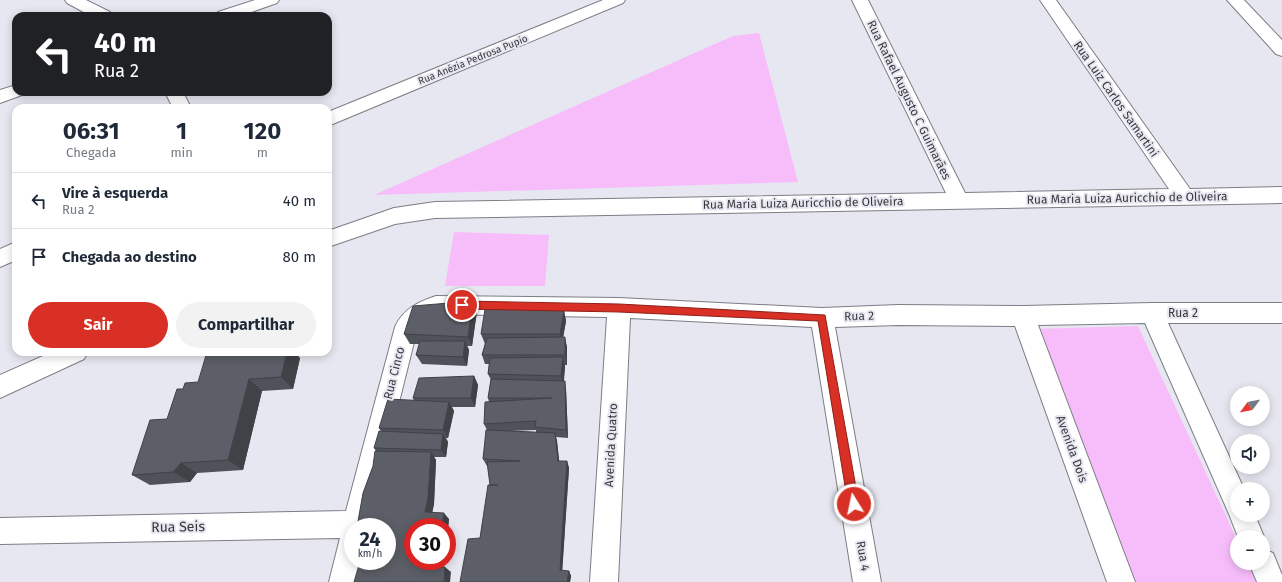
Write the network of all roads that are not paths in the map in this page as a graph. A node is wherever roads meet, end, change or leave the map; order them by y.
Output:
1 (73, 0) edge
2 (271, 0) edge
3 (617, 0) edge
4 (860, 0) edge
5 (1048, 0) edge
6 (1235, 0) edge
7 (96, 12) edge
8 (236, 12) edge
9 (1282, 50) edge
10 (12, 92) edge
11 (0, 97) edge
12 (332, 118) edge
13 (1282, 195) edge
14 (1185, 197) junction
15 (959, 200) junction
16 (332, 238) edge
17 (12, 253) edge
18 (0, 258) edge
19 (436, 305) joint
20 (619, 308) junction
21 (1152, 313) junction
22 (1282, 313) edge
23 (1023, 316) junction
24 (822, 318) junction
25 (67, 356) edge
26 (0, 387) edge
27 (1230, 488) edge
28 (358, 518) edge
29 (344, 530) edge
30 (0, 531) edge
31 (346, 570) edge
32 (1266, 570) edge
33 (343, 582) edge
34 (604, 582) edge
35 (867, 582) edge
36 (1121, 582) edge
37 (1271, 582) edge

1 - 7 street
2 - 8 street
3 - 12 street, Rua Anézia Pedrosa Pupio
4 - 15 street, Rua Rafael Augusto C Guimarães
5 - 14 street, Rua Luiz Carlos Samartini
6 - 9 street
10 - 11 street
13 - 14 street, Rua Maria Luiza Auricchio de Oliveira
14 - 15 street, Rua Maria Luiza Auricchio de Oliveira
15 - 16 street, Rua Maria Luiza Auricchio de Oliveira
17 - 18 street
19 - 20 street, Rua 2
19 - 28 street, Rua Cinco
20 - 24 street, Rua 2
20 - 34 street, Avenida Quatro
21 - 22 street, Rua 2
21 - 23 street, Rua 2
21 - 27 street
23 - 24 street, Rua 2
23 - 36 street, Avenida Dois
24 - 35 street, Rua 4
25 - 26 street
29 - 30 street, Rua Seis
31 - 33 street, Rua Cinco
32 - 37 street

